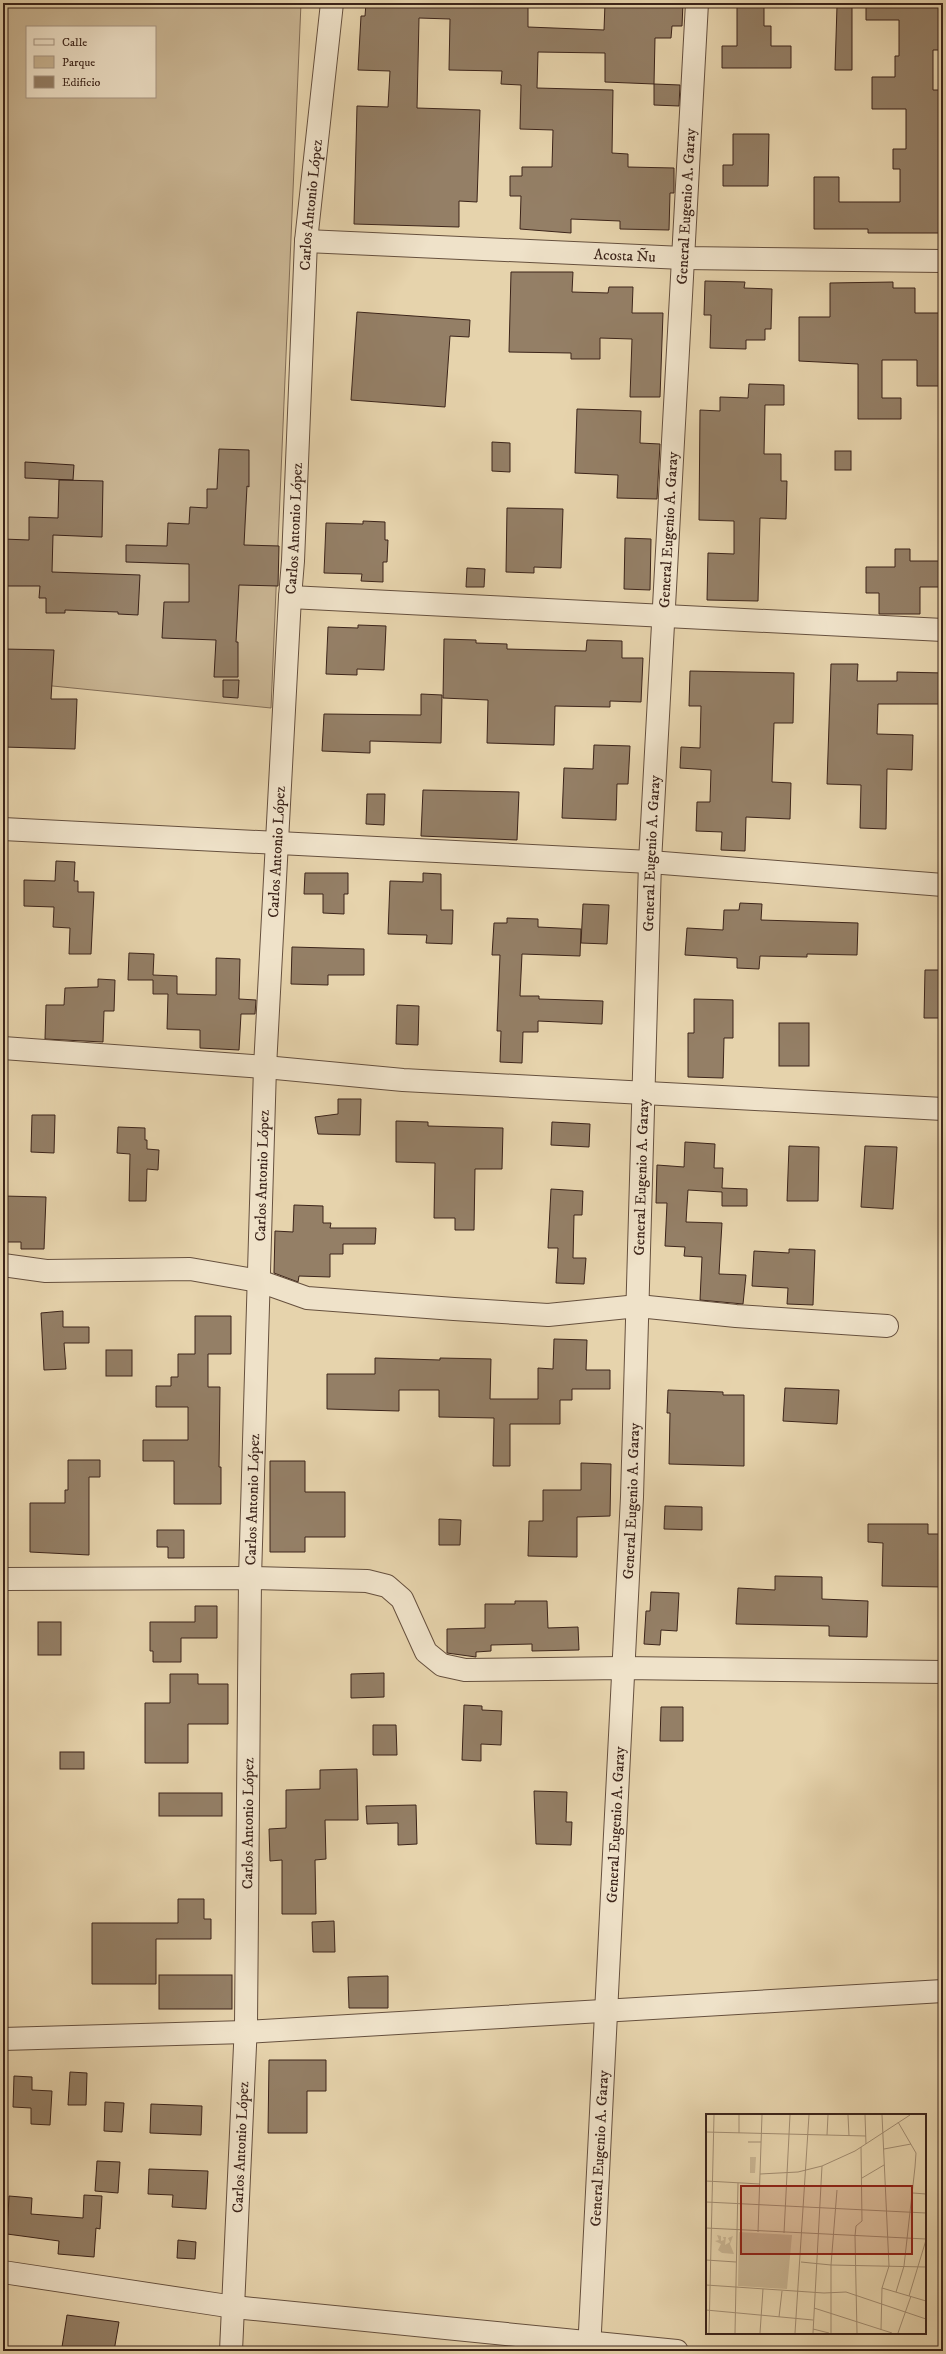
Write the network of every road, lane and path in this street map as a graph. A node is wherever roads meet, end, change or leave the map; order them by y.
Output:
1 (332, 3) edge
2 (697, 3) edge
3 (306, 241) junction
4 (683, 258) junction
5 (943, 261) edge
6 (290, 597) junction
7 (664, 615) junction
8 (943, 630) edge
9 (3, 829) edge
10 (277, 844) junction
11 (650, 862) junction
12 (943, 886) edge
13 (3, 1048) edge
14 (266, 1067) junction
15 (644, 1095) junction
16 (943, 1110) edge
17 (3, 1265) edge
18 (259, 1281) junction
19 (638, 1306) junction
20 (887, 1326) dead end
21 (250, 1578) junction
22 (3, 1579) edge
23 (622, 1668) junction
24 (943, 1672) edge
25 (943, 1991) edge
26 (604, 2011) junction
27 (245, 2032) junction
28 (3, 2039) edge
29 (3, 2272) edge
30 (234, 2307) junction
31 (589, 2347) edge
32 (231, 2351) edge
33 (677, 2351) edge

1 - 3 street, Carlos Antonio López
2 - 4 street, General Eugenio A. Garay
3 - 4 street, Acosta Ñu
3 - 6 street, Carlos Antonio López
4 - 5 street, Acosta Ñu
4 - 7 street, General Eugenio A. Garay
6 - 7 street
6 - 10 street, Carlos Antonio López
7 - 8 street
7 - 11 street, General Eugenio A. Garay
9 - 10 street
10 - 11 street
10 - 14 street, Carlos Antonio López
11 - 12 street
11 - 15 street, General Eugenio A. Garay
13 - 14 street
14 - 15 street
14 - 18 street, Carlos Antonio López
15 - 16 street
15 - 19 street, General Eugenio A. Garay
17 - 18 street
18 - 19 street
18 - 21 street, Carlos Antonio López
19 - 20 street
19 - 23 street, General Eugenio A. Garay
21 - 22 street
21 - 23 street
21 - 27 street, Carlos Antonio López
23 - 24 street
23 - 26 street, General Eugenio A. Garay
25 - 26 street
26 - 27 street
26 - 31 street, General Eugenio A. Garay
27 - 28 street
27 - 30 street, Carlos Antonio López
29 - 30 street
30 - 31 street
30 - 32 street, Carlos Antonio López
31 - 33 street

